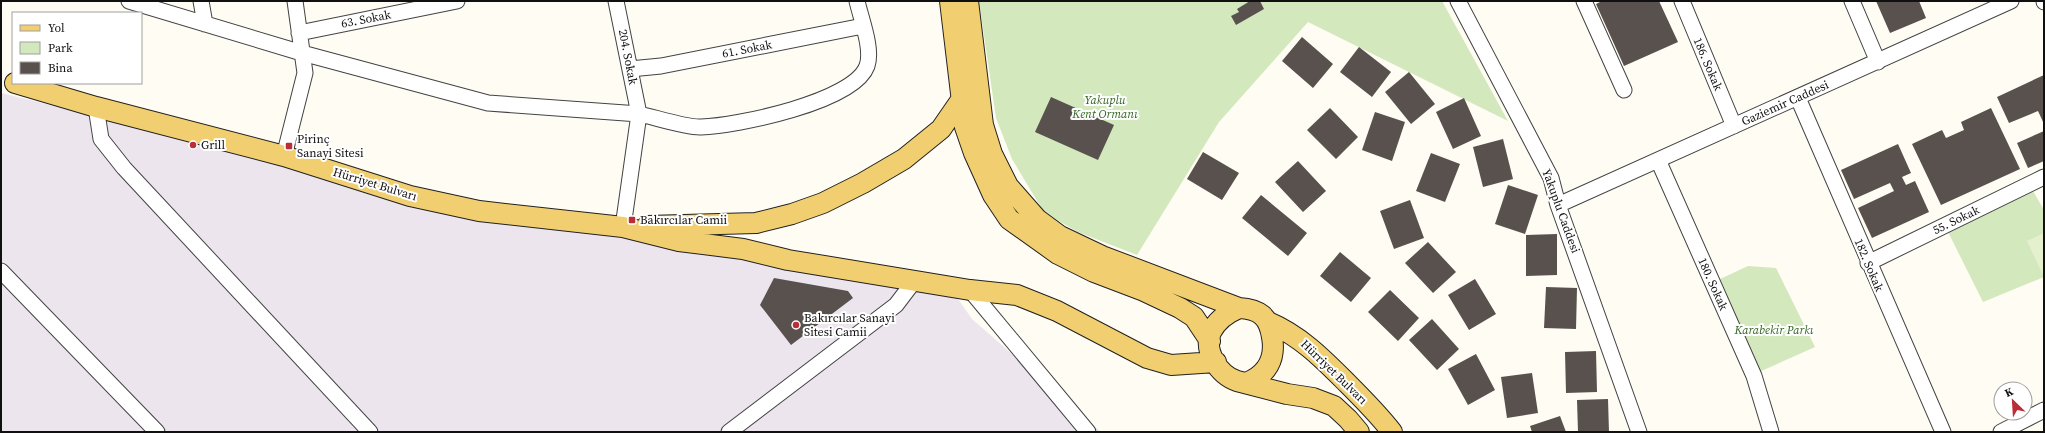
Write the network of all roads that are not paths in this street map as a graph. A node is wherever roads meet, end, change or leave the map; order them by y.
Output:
1 (129, 1) edge
2 (201, 1) edge
3 (295, 1) edge
4 (457, 1) edge
5 (616, 1) edge
6 (857, 1) edge
7 (950, 1) edge
8 (968, 1) edge
9 (1458, 1) edge
10 (1584, 1) edge
11 (1682, 1) edge
12 (1852, 1) edge
13 (2011, 1) edge
14 (205, 24) junction
15 (863, 26) junction
16 (299, 33) junction
17 (302, 52) junction
18 (1878, 62) junction
19 (630, 69) junction
20 (1, 79) edge
21 (12, 82) edge
22 (17, 84) edge
23 (1624, 90) dead end
24 (1798, 98) junction
25 (961, 100) junction
26 (96, 107) junction
27 (639, 114) junction
28 (1734, 126) junction
29 (284, 156) junction
30 (1658, 160) junction
31 (2044, 177) edge
32 (1558, 205) junction
33 (623, 227) junction
34 (1868, 262) junction
35 (1, 272) edge
36 (915, 280) junction
37 (970, 290) junction
38 (1239, 308) junction
39 (1268, 322) junction
40 (1210, 341) junction
41 (1216, 362) junction
42 (1246, 383) junction
43 (2044, 410) edge
44 (157, 432) edge
45 (370, 432) edge
46 (729, 432) edge
47 (1088, 432) edge
48 (1359, 432) edge
49 (1392, 432) edge
50 (1639, 432) edge
51 (1771, 432) edge
52 (1943, 432) edge
53 (2001, 432) edge

1 - 14 street
2 - 14 street
3 - 16 street
4 - 16 street, 63. Sokak
5 - 19 street, 204. Sokak
6 - 15 street
7 - 25 main road
8 - 38 main road
9 - 32 street, Yakuplu Caddesi
10 - 23 street
11 - 28 street, 186. Sokak
12 - 18 street
13 - 18 street, Gaziemir Caddesi
14 - 17 street
15 - 19 street, 61. Sokak
15 - 27 street
16 - 17 street
17 - 27 street
17 - 29 street
18 - 24 street, Gaziemir Caddesi
19 - 27 street, 204. Sokak
20 - 21 main road, Hürriyet Bulvarı
22 - 26 main road, Hürriyet Bulvarı
24 - 28 street, Gaziemir Caddesi
24 - 34 street, 182. Sokak
25 - 33 main road
25 - 40 main road
26 - 29 main road, Hürriyet Bulvarı
26 - 45 street
27 - 33 street, 204. Sokak
28 - 30 street, Gaziemir Caddesi
29 - 33 main road, Hürriyet Bulvarı
30 - 32 street, Gaziemir Caddesi
30 - 51 street, 180. Sokak
31 - 34 street, 55. Sokak
32 - 50 street, Yakuplu Caddesi
33 - 36 main road, Hürriyet Bulvarı
34 - 52 street, 182. Sokak
35 - 44 street
36 - 37 main road, Hürriyet Bulvarı
36 - 46 street
37 - 41 main road, Hürriyet Bulvarı
37 - 47 street
38 - 39 main road
38 - 40 main road
39 - 42 main road
39 - 49 main road, Hürriyet Bulvarı
40 - 41 main road
41 - 42 main road
42 - 48 main road
43 - 53 street

